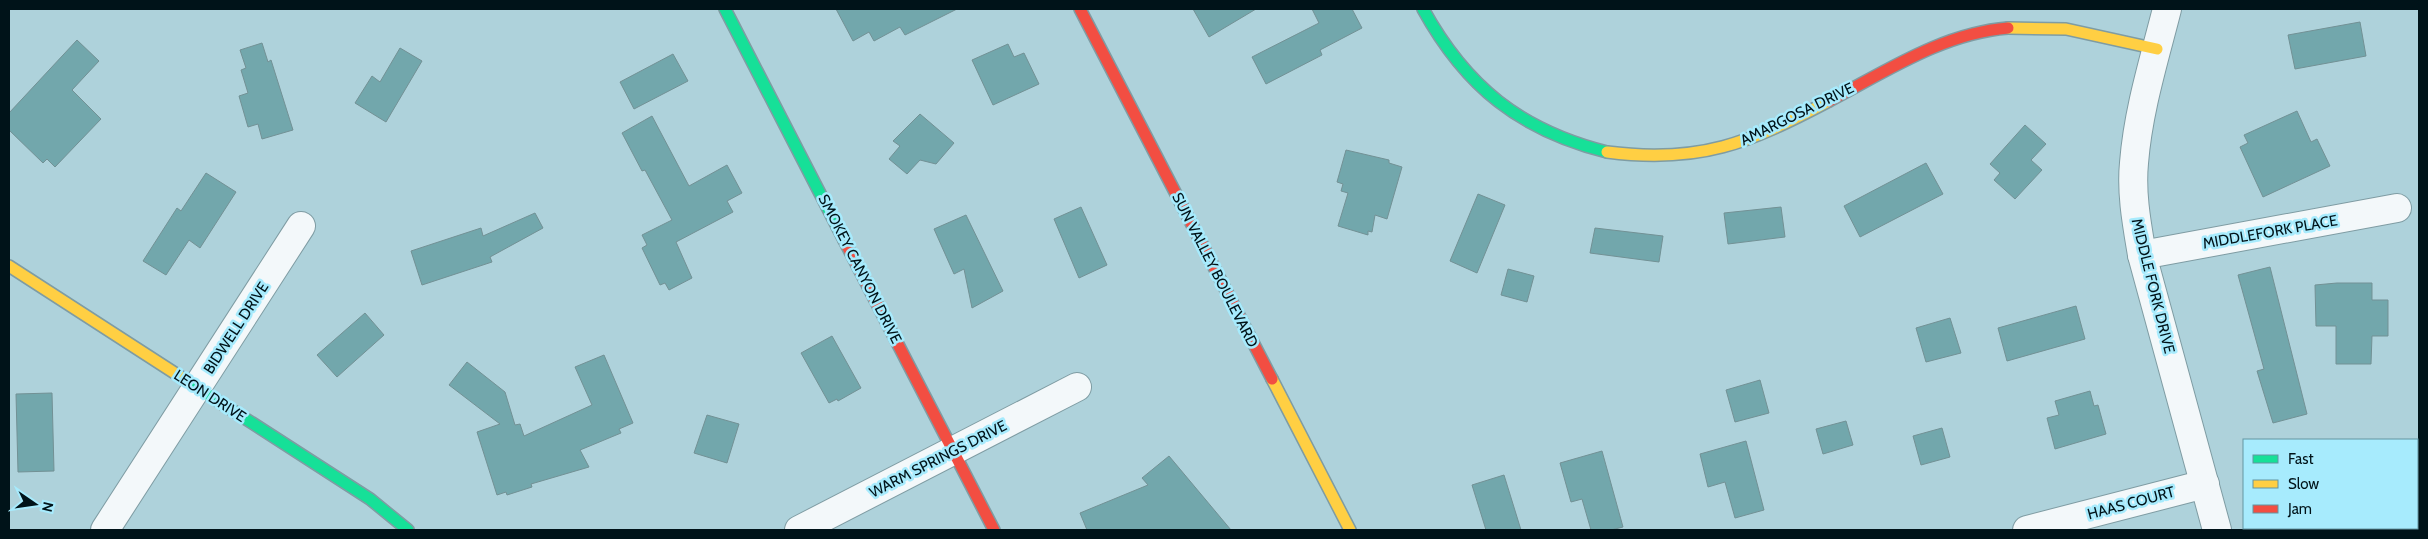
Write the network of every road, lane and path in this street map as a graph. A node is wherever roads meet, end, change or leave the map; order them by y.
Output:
1 (725, 9) edge
2 (1080, 9) edge
3 (1424, 9) edge
4 (2167, 9) edge
5 (2157, 49) junction
6 (2397, 208) dead end
7 (301, 226) dead end
8 (2142, 255) junction
9 (9, 266) edge
10 (1077, 387) dead end
11 (197, 388) junction
12 (953, 451) junction
13 (2204, 484) junction
14 (105, 530) edge
15 (408, 530) edge
16 (798, 530) edge
17 (994, 530) edge
18 (1350, 530) edge
19 (2028, 530) edge
20 (2217, 530) edge

1 - 12 street, SMOKEY CANYON DRIVE
2 - 18 street, SUN VALLEY BOULEVARD
3 - 5 street, AMARGOSA DRIVE
4 - 5 street, MIDDLE FORK DRIVE
5 - 8 street, MIDDLE FORK DRIVE
6 - 8 street, MIDDLEFORK PLACE
7 - 11 street, BIDWELL DRIVE
8 - 13 street, MIDDLE FORK DRIVE
9 - 11 street, LEON DRIVE
10 - 12 street, WARM SPRINGS DRIVE
11 - 14 street, BIDWELL DRIVE
11 - 15 street, LEON DRIVE
12 - 16 street, WARM SPRINGS DRIVE
12 - 17 street, SMOKEY CANYON DRIVE
13 - 19 street, HAAS COURT
13 - 20 street, MIDDLE FORK DRIVE

